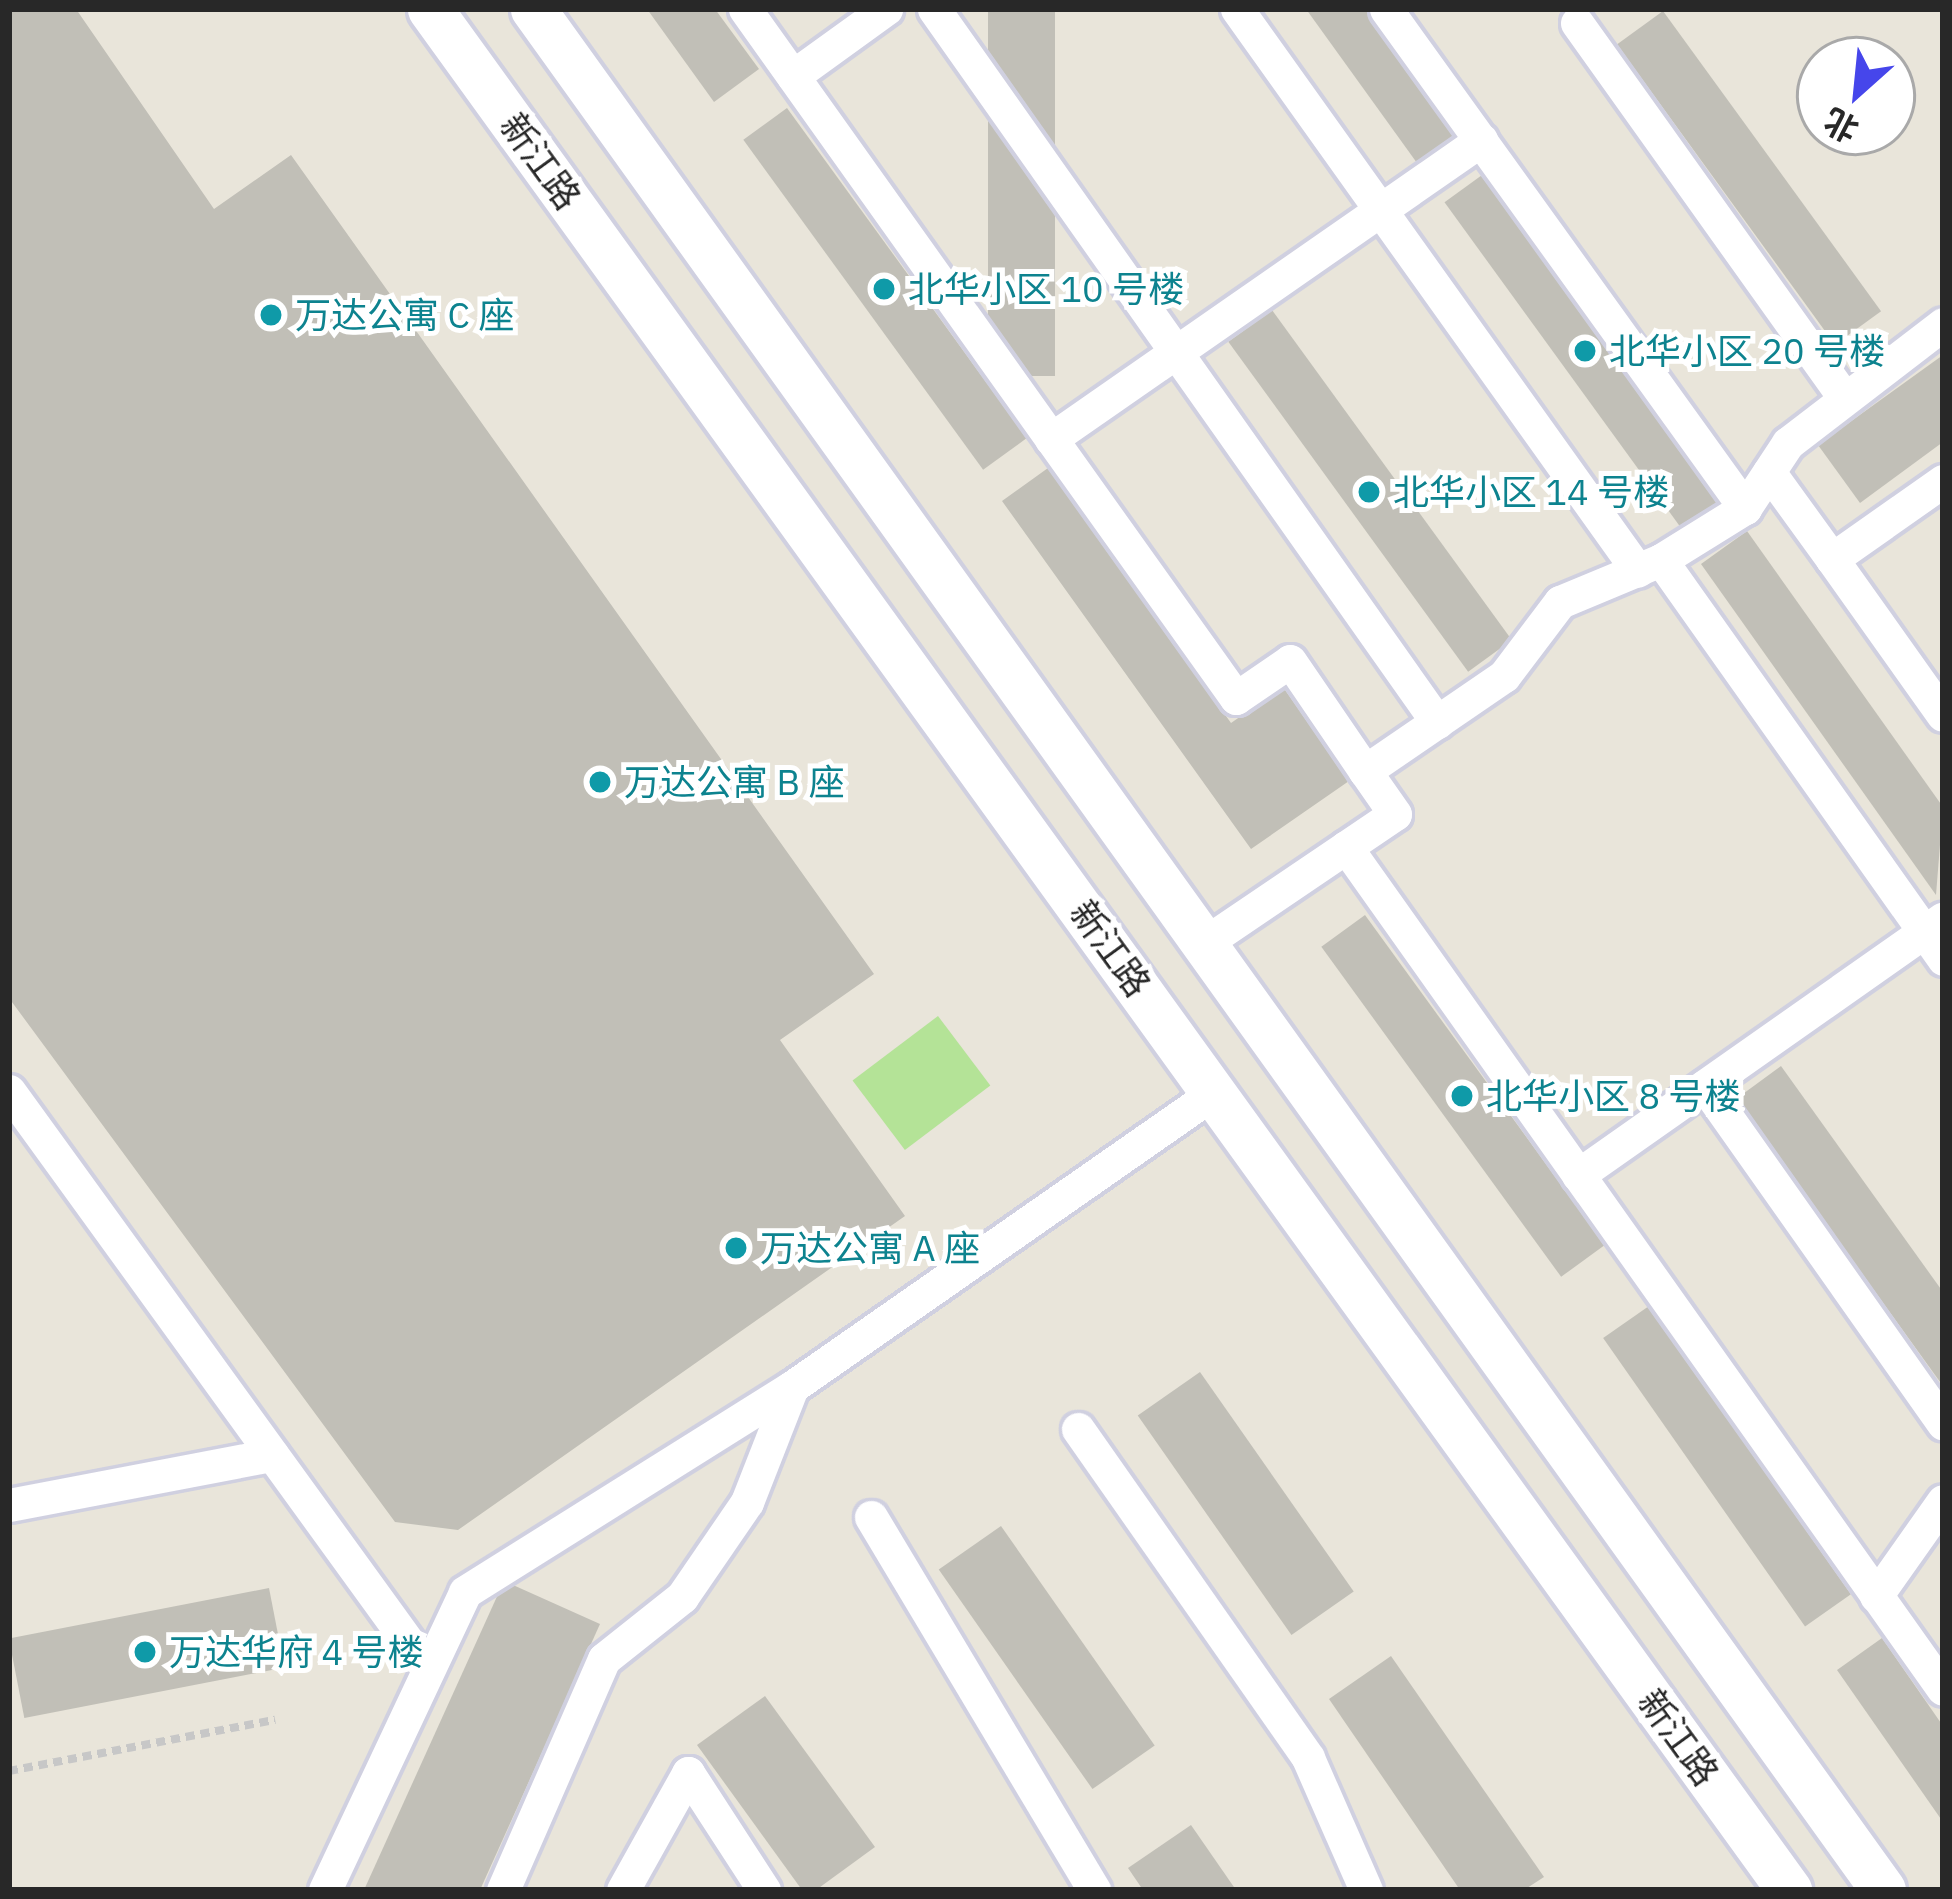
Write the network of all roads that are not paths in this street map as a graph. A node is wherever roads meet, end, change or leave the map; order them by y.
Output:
1 (430, 9) edge
2 (533, 9) edge
3 (745, 9) edge
4 (886, 9) edge
5 (934, 9) edge
6 (1237, 9) edge
7 (1386, 9) edge
8 (1577, 23) dead end
9 (793, 76) junction
10 (1481, 140) junction
11 (1380, 210) junction
12 (1943, 324) edge
13 (1176, 352) junction
14 (1844, 398) junction
15 (1051, 439) junction
16 (1769, 472) junction
17 (1943, 481) edge
18 (1745, 508) junction
19 (1832, 559) junction
20 (1649, 566) junction
21 (1943, 715) edge
22 (1437, 722) junction
23 (1365, 771) junction
24 (1346, 847) junction
25 (1937, 936) edge
26 (1206, 942) junction
27 (1705, 1086) junction
28 (9, 1091) edge
29 (1215, 1092) junction
30 (1578, 1175) junction
31 (792, 1388) junction
32 (1943, 1424) edge
33 (1078, 1429) dead end
34 (272, 1455) junction
35 (1943, 1501) edge
36 (9, 1505) edge
37 (871, 1517) dead end
38 (1876, 1595) junction
39 (424, 1664) junction
40 (1943, 1689) edge
41 (325, 1890) edge
42 (502, 1890) edge
43 (623, 1890) edge
44 (764, 1890) edge
45 (1094, 1890) edge
46 (1366, 1890) edge
47 (1789, 1890) edge
48 (1882, 1890) edge

1 - 29 main road, 新江路
2 - 26 main road
3 - 9 street
4 - 9 street
5 - 13 street
6 - 11 street
7 - 10 street
8 - 14 street
9 - 15 street
10 - 11 street
10 - 18 street
11 - 13 street
11 - 20 street
12 - 14 street
13 - 15 street
13 - 22 street
14 - 16 street
15 - 23 street
16 - 18 street
16 - 19 street
17 - 19 street
18 - 20 street
19 - 21 street
20 - 22 street
20 - 25 street
22 - 23 street
23 - 24 street
24 - 26 street
24 - 30 street
25 - 27 street
26 - 48 main road
27 - 30 street
27 - 32 street
28 - 34 street
29 - 31 street
29 - 47 main road, 新江路
30 - 38 street
31 - 39 street
31 - 42 street
33 - 46 street
34 - 36 street
34 - 39 street
35 - 38 street
37 - 45 street
38 - 40 street
39 - 41 street
43 - 44 street

